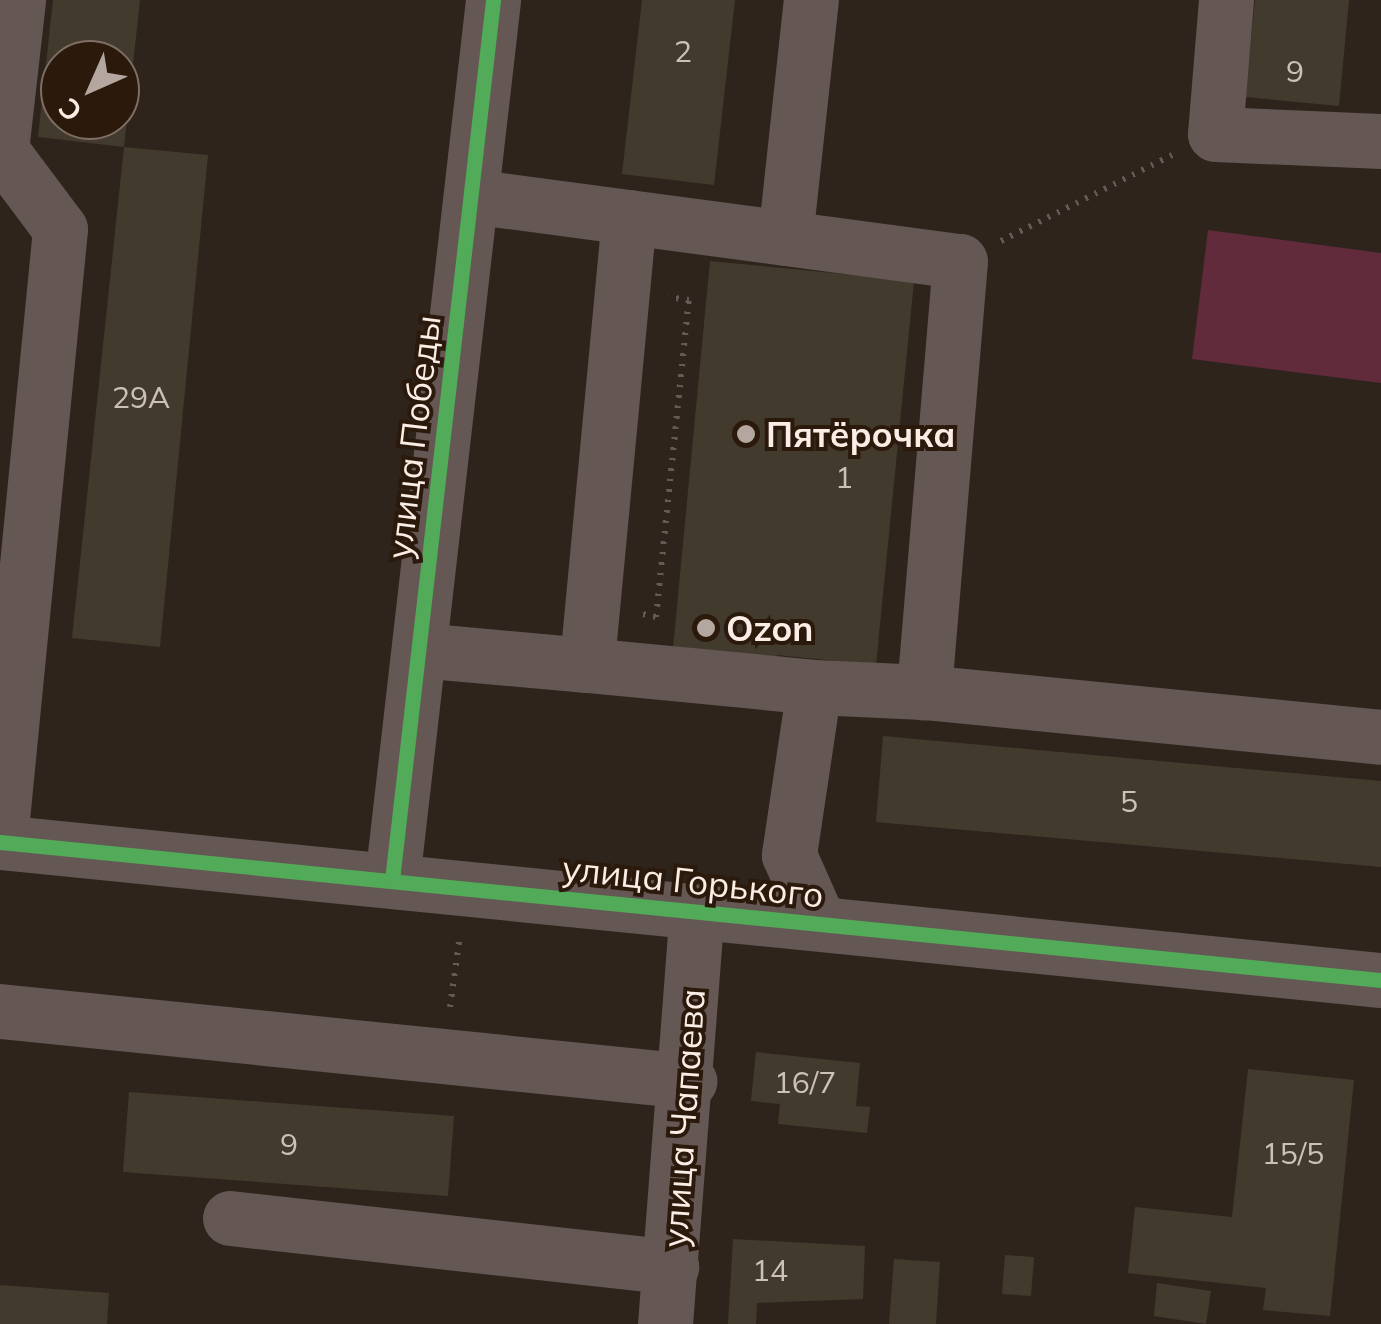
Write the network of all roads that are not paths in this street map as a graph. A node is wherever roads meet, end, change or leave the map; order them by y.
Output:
1 (18, 0) edge
2 (493, 0) edge
3 (811, 0) edge
4 (1226, 0) edge
5 (1381, 142) edge
6 (471, 196) junction
7 (630, 218) junction
8 (785, 238) junction
9 (419, 650) junction
10 (587, 665) junction
11 (814, 687) junction
12 (924, 692) junction
13 (1381, 738) edge
14 (0, 840) edge
15 (392, 880) junction
16 (697, 912) junction
17 (820, 923) junction
18 (1381, 980) edge
19 (0, 1011) edge
20 (689, 1081) junction
21 (230, 1218) dead end
22 (672, 1266) junction
23 (665, 1324) edge

1 - 14 street
2 - 6 street, улица Победы
3 - 8 street
4 - 5 street
6 - 7 street
6 - 9 street, улица Победы
7 - 8 street
7 - 10 street
8 - 12 street
9 - 10 street
9 - 15 street, улица Победы
10 - 11 street
11 - 12 street
11 - 17 street
12 - 13 street
14 - 15 street, улица Горького
15 - 16 street, улица Горького
16 - 17 street, улица Горького
16 - 20 street, улица Чапаева
17 - 18 street, улица Горького
19 - 20 street
20 - 22 street, улица Чапаева
21 - 22 street
22 - 23 street, улица Чапаева

